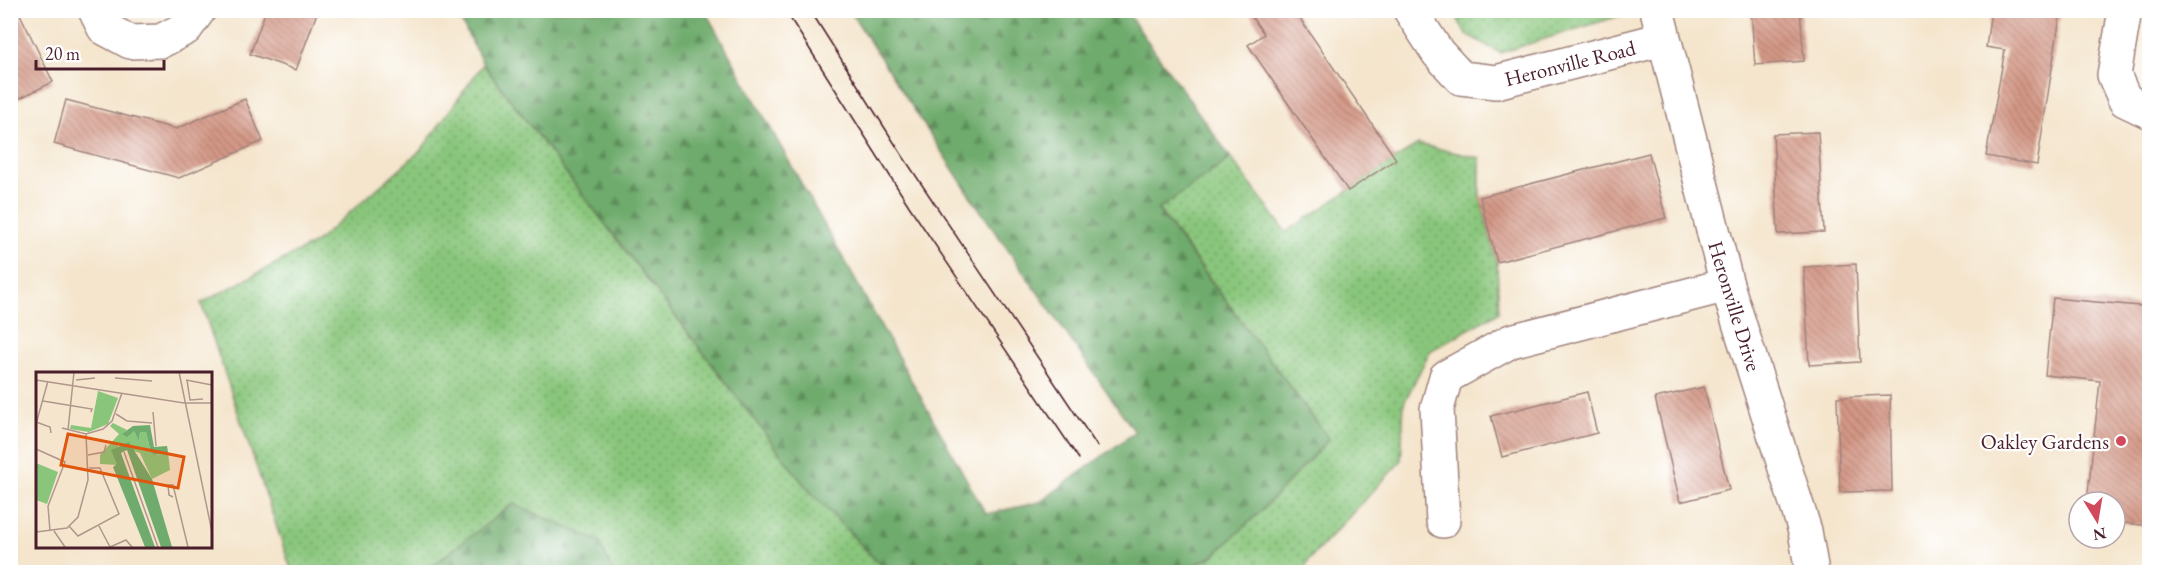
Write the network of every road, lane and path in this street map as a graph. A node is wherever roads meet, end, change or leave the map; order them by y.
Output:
1 (95, 10) edge
2 (199, 10) edge
3 (1410, 10) edge
4 (2125, 10) edge
5 (1660, 25) edge
6 (2150, 112) edge
7 (1727, 285) junction
8 (1443, 521) dead end
9 (1812, 573) edge

1 - 2 street
3 - 5 street, Heronville Road
4 - 6 street
5 - 7 street, Heronville Drive
7 - 8 street
7 - 9 street, Heronville Drive

